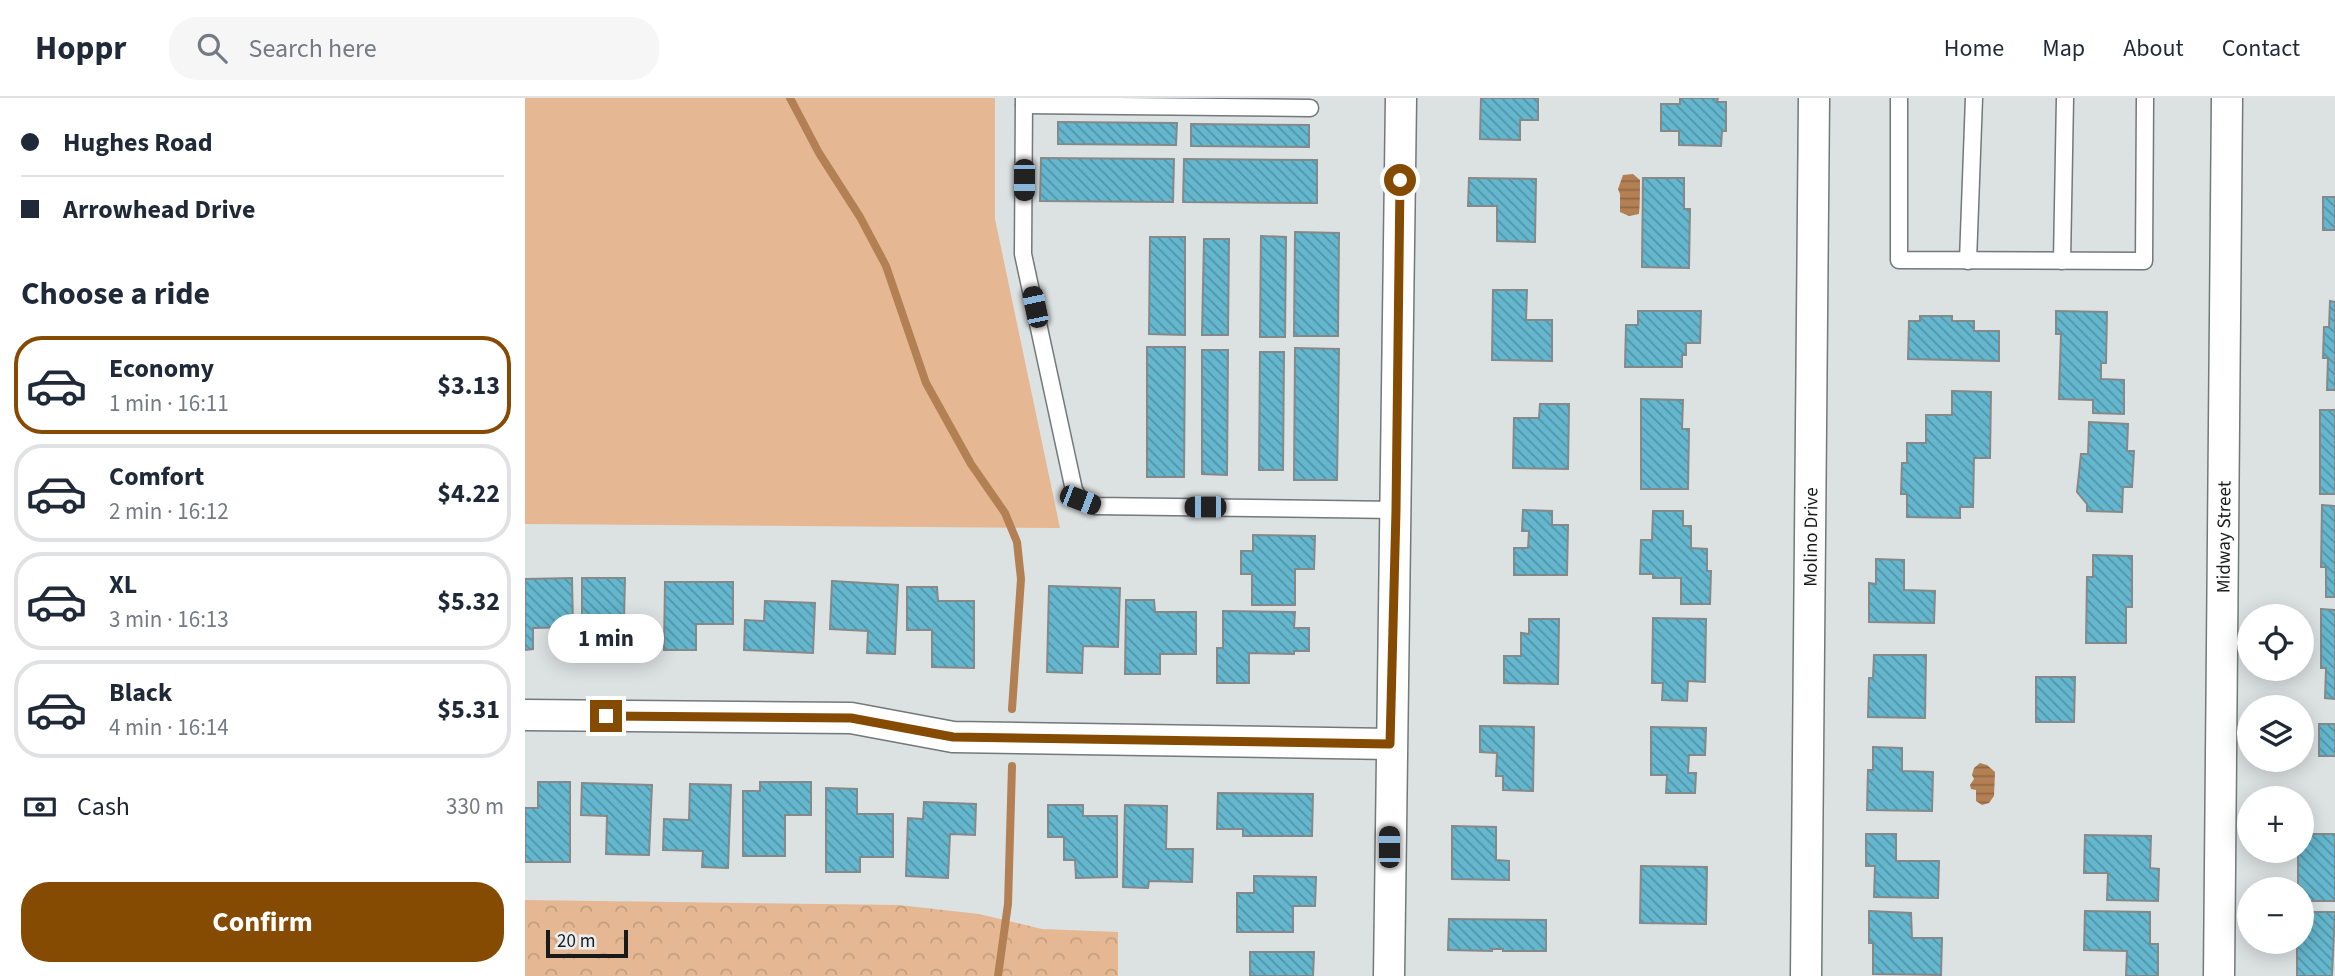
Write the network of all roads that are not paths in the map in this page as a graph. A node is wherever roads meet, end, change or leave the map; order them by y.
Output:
1 (1401, 98) edge
2 (1814, 98) edge
3 (1899, 98) edge
4 (1974, 98) edge
5 (2065, 98) edge
6 (2145, 98) edge
7 (2227, 98) edge
8 (1024, 102) edge
9 (1310, 108) dead end
10 (1968, 261) junction
11 (2062, 261) junction
12 (1396, 510) junction
13 (525, 715) edge
14 (1390, 744) junction
15 (1389, 976) edge
16 (1806, 976) edge
17 (2220, 976) edge

1 - 12 street
2 - 16 street, Molino Drive
3 - 10 lane
4 - 10 lane
5 - 11 lane
6 - 11 lane
7 - 17 street, Midway Street
8 - 9 lane
8 - 12 lane
10 - 11 lane
12 - 14 street
13 - 14 street
14 - 15 street

